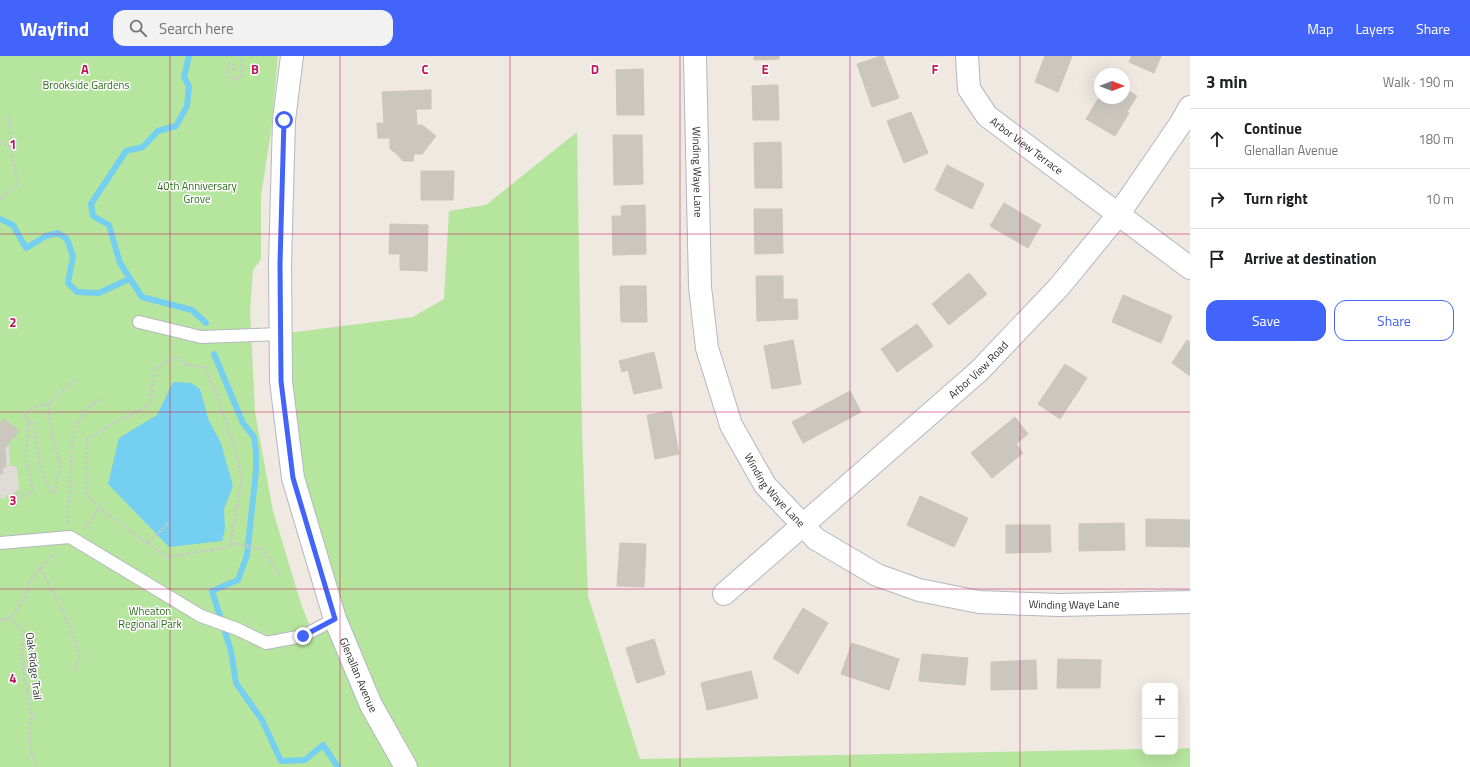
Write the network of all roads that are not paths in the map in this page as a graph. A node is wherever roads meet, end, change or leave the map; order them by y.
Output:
1 (292, 56) edge
2 (695, 56) edge
3 (967, 56) edge
4 (1190, 107) edge
5 (1118, 215) junction
6 (1190, 268) edge
7 (139, 322) dead end
8 (280, 334) junction
9 (803, 526) junction
10 (0, 543) edge
11 (724, 594) dead end
12 (1190, 602) edge
13 (335, 619) junction
14 (406, 767) edge

1 - 8 street, Glenallan Avenue
2 - 9 street, Winding Waye Lane
3 - 5 street, Arbor View Terrace
4 - 5 street, Arbor View Road
5 - 6 street, Arbor View Terrace
5 - 9 street, Arbor View Road
7 - 8 lane
8 - 13 street, Glenallan Avenue
9 - 11 street, Arbor View Road
9 - 12 street, Winding Waye Lane
10 - 13 lane
13 - 14 street, Glenallan Avenue

